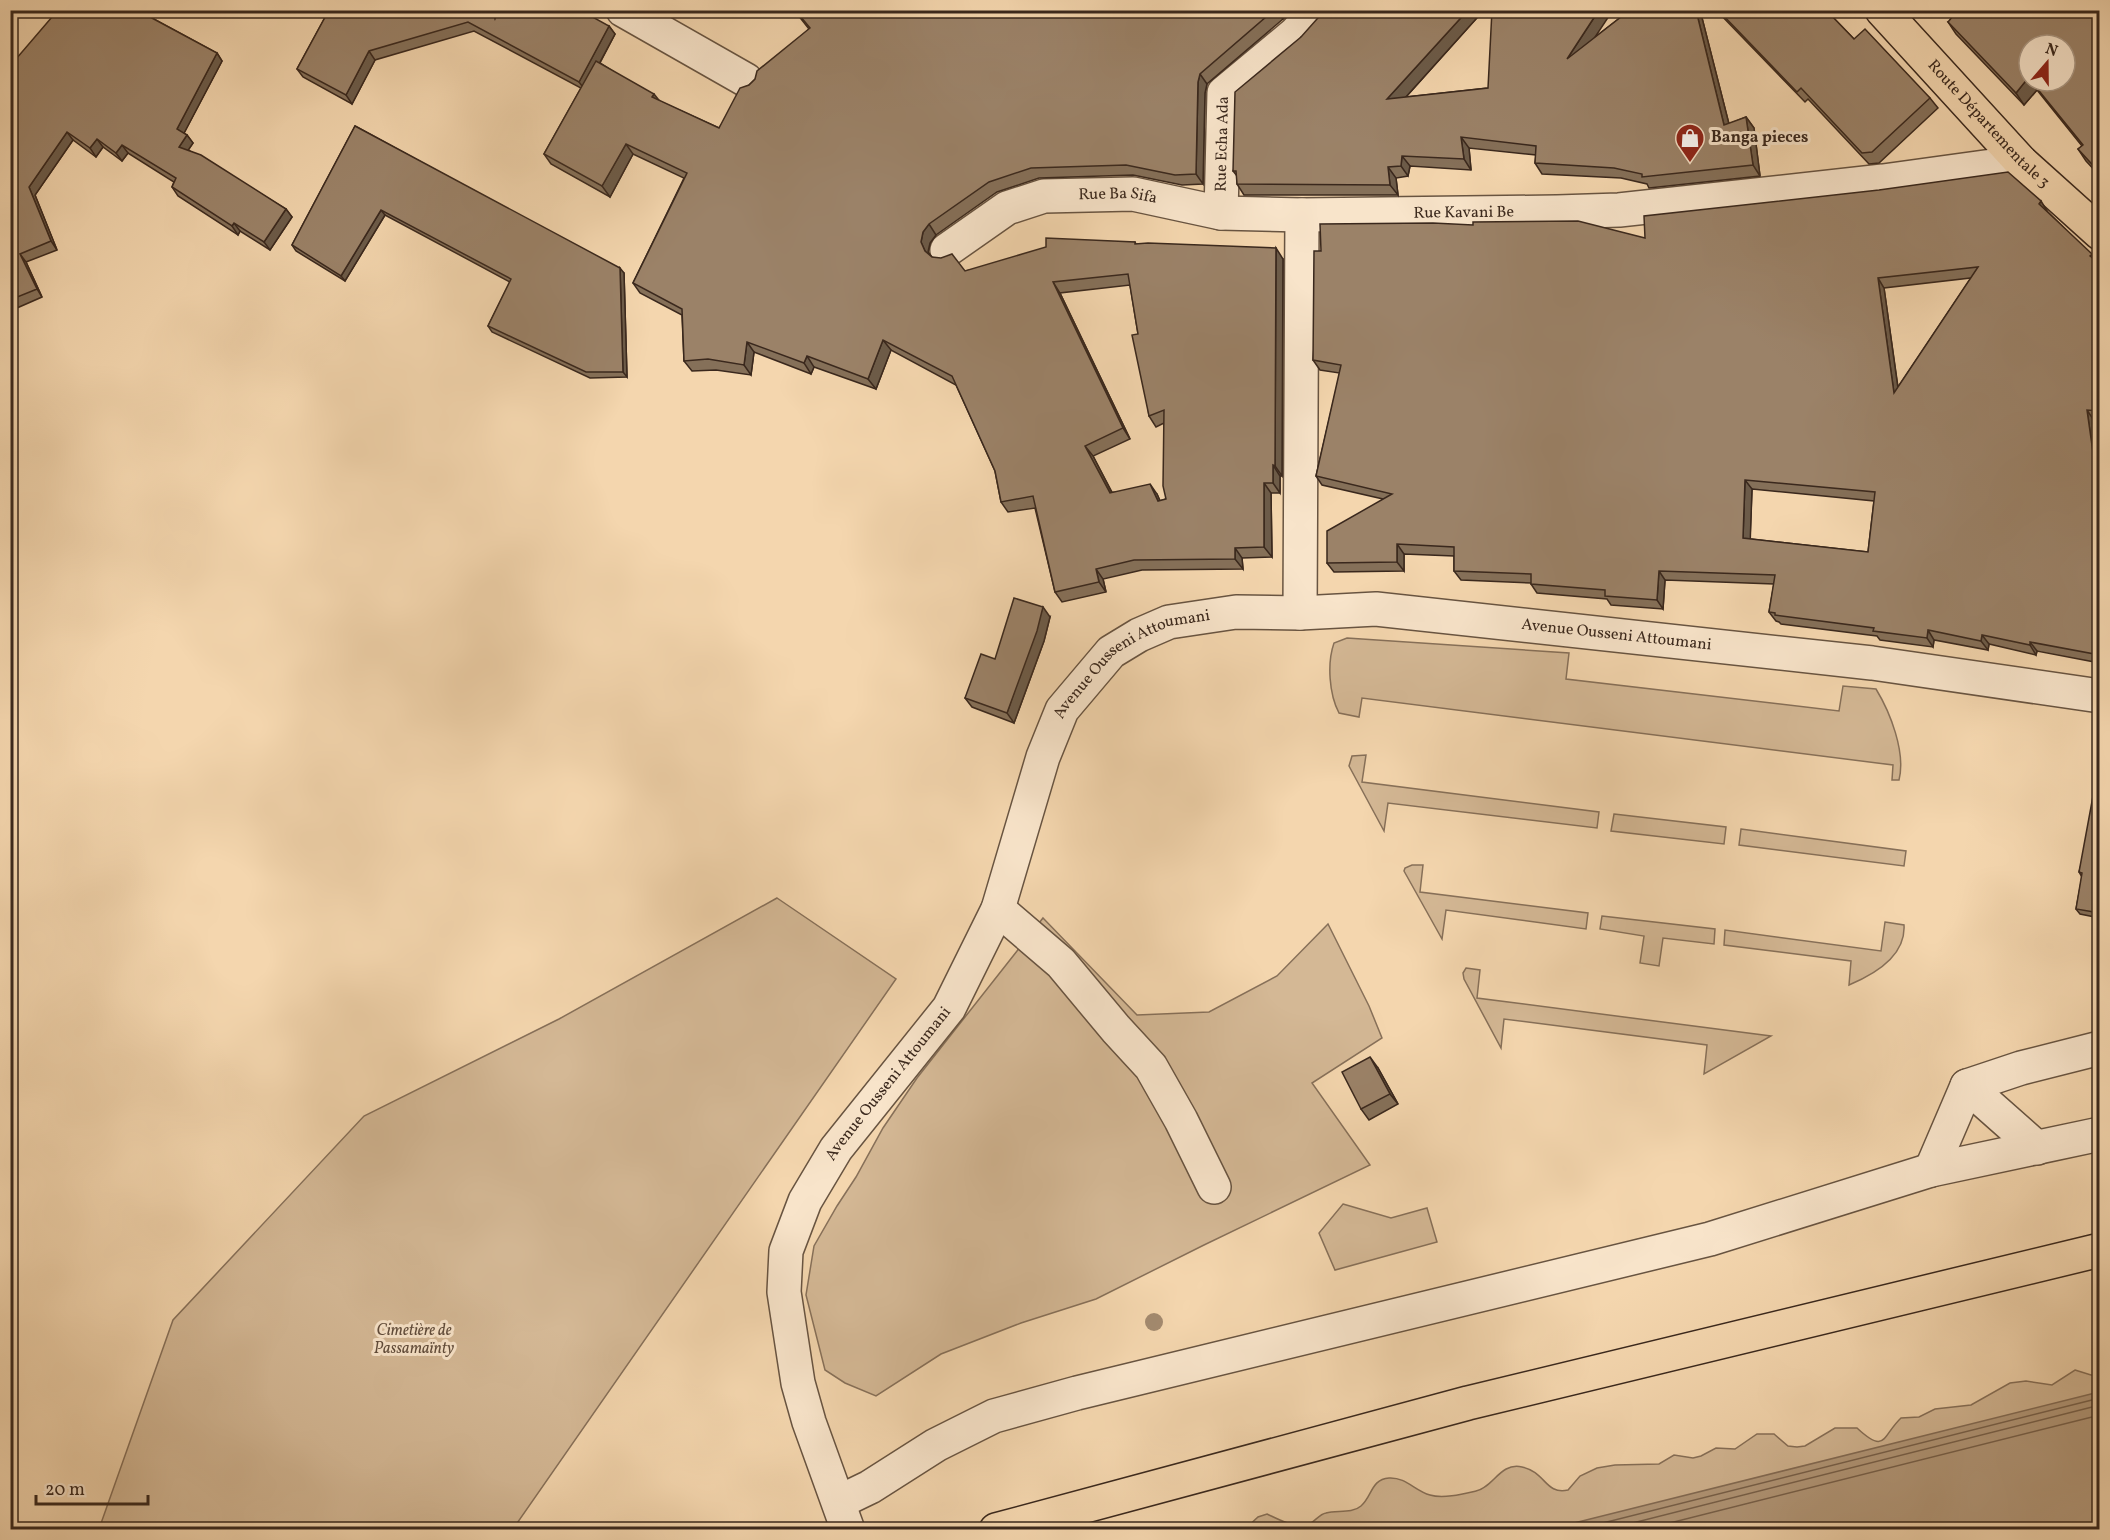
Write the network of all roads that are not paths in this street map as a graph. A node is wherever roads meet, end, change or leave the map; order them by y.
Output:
1 (623, 10) edge
2 (1317, 10) edge
3 (1882, 10) edge
4 (746, 80) dead end
5 (2021, 162) junction
6 (1221, 213) junction
7 (1302, 215) junction
8 (2100, 233) edge
9 (947, 250) dead end
10 (1300, 613) junction
11 (2100, 696) edge
12 (998, 909) junction
13 (2100, 1048) edge
14 (1967, 1086) junction
15 (2100, 1134) edge
16 (2037, 1148) junction
17 (1931, 1170) junction
18 (1214, 1187) dead end
19 (2100, 1250) edge
20 (843, 1516) edge
21 (996, 1530) edge

1 - 4 street
2 - 6 street, Rue Echa Ada
3 - 5 main road, Route Départementale 3
5 - 7 street, Rue Kavani Be
5 - 8 main road, Route Départementale 3
6 - 7 street, Rue Ba Sifa
6 - 9 street, Rue Ba Sifa
7 - 10 street
10 - 11 street, Avenue Ousseni Attoumani
10 - 12 street, Avenue Ousseni Attoumani
12 - 18 street
12 - 20 street, Avenue Ousseni Attoumani
13 - 14 street
14 - 16 street
14 - 17 street
15 - 16 street
16 - 17 street
17 - 20 street
19 - 21 main road

